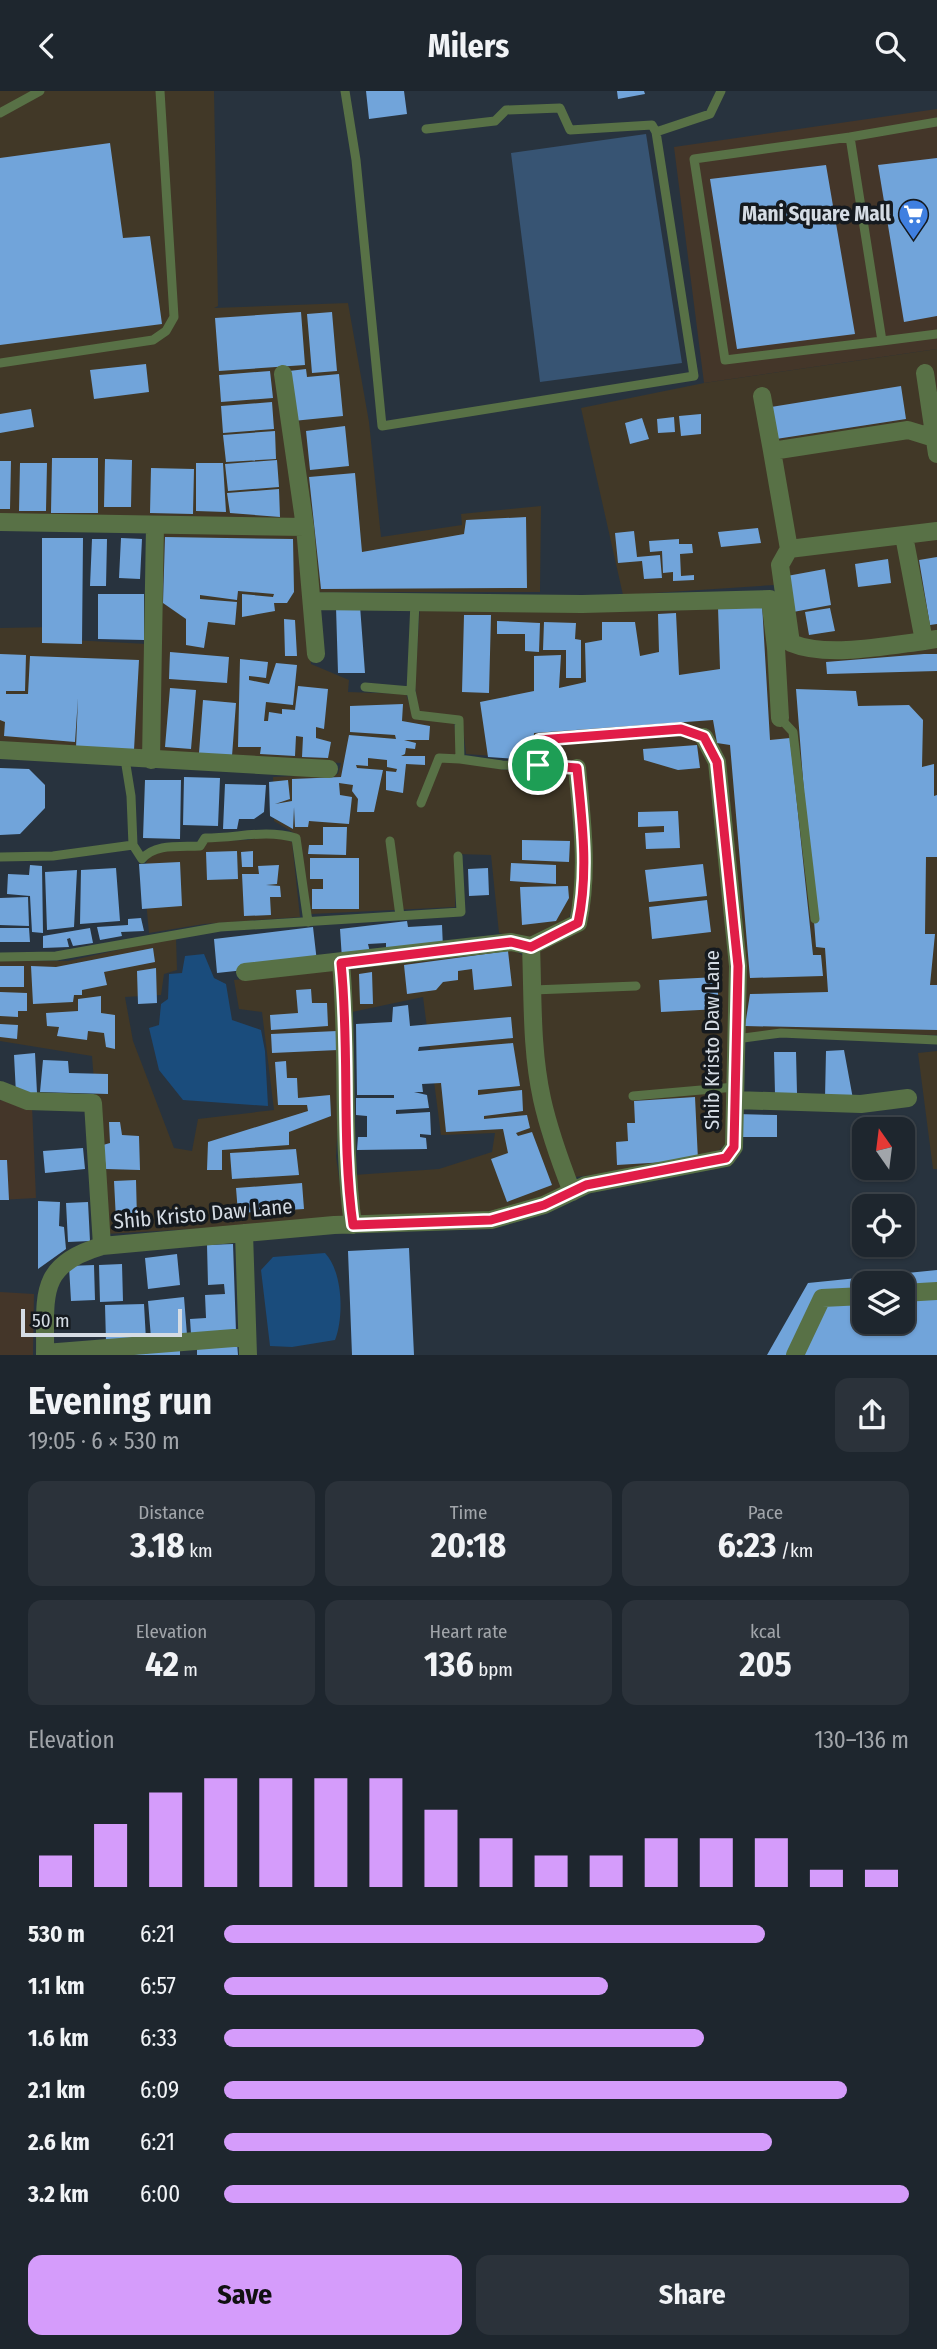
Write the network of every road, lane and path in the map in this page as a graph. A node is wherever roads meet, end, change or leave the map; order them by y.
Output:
1 (40, 91) edge
2 (160, 91) edge
3 (345, 91) edge
4 (722, 91) edge
5 (0, 113) edge
6 (937, 122) edge
7 (426, 129) dead end
8 (656, 132) junction
9 (850, 137) junction
10 (937, 334) edge
11 (882, 341) junction
12 (0, 363) edge
13 (925, 373) dead end
14 (284, 374) dead end
15 (762, 396) dead end
16 (936, 443) edge
17 (772, 451) junction
18 (0, 522) edge
19 (155, 526) junction
20 (305, 527) junction
21 (937, 531) edge
22 (904, 536) junction
23 (789, 549) junction
24 (312, 601) junction
25 (415, 601) junction
26 (930, 640) edge
27 (316, 654) dead end
28 (365, 687) dead end
29 (411, 691) junction
30 (780, 718) joint
31 (704, 737) joint
32 (0, 750) edge
33 (125, 759) junction
34 (460, 759) junction
35 (151, 760) junction
36 (538, 765) junction
37 (577, 768) joint
38 (329, 769) dead end
39 (421, 803) dead end
40 (390, 841) dead end
41 (133, 845) junction
42 (458, 856) dead end
43 (0, 857) edge
44 (400, 916) junction
45 (815, 919) dead end
46 (308, 922) junction
47 (531, 947) junction
48 (0, 957) edge
49 (341, 963) junction
50 (245, 972) dead end
51 (636, 986) dead end
52 (533, 990) junction
53 (736, 1039) junction
54 (937, 1040) edge
55 (0, 1090) edge
56 (735, 1093) junction
57 (633, 1096) dead end
58 (908, 1098) dead end
59 (572, 1192) junction
60 (353, 1225) junction
61 (244, 1233) junction
62 (102, 1246) junction
63 (937, 1291) edge
64 (915, 1292) edge
65 (852, 1297) edge
66 (247, 1346) edge
67 (192, 1348) edge
68 (112, 1351) edge
69 (45, 1354) edge
70 (795, 1355) edge

1 - 5 lane
2 - 12 lane
3 - 8 lane
4 - 8 lane
6 - 9 lane
7 - 8 lane
9 - 11 lane
9 - 11 lane
10 - 11 lane
13 - 16 street
14 - 20 street
15 - 17 street
16 - 17 street
17 - 23 street
18 - 19 street
19 - 20 street
19 - 35 street
20 - 24 street
21 - 22 street
22 - 23 street
22 - 26 street
23 - 26 street
24 - 25 street
24 - 27 street
25 - 29 lane
25 - 30 street
28 - 29 lane
29 - 34 lane
30 - 45 lane
31 - 36 lane
31 - 53 street, Shib Kristo Daw Lane
32 - 33 street
33 - 35 street
33 - 41 lane
34 - 36 lane
34 - 39 lane
35 - 38 street
36 - 37 lane
37 - 47 street
40 - 44 lane
41 - 43 lane
41 - 46 lane
42 - 44 lane
44 - 46 lane
46 - 48 lane
47 - 49 street
47 - 52 street
49 - 50 street
49 - 60 street
51 - 52 lane
52 - 59 street
53 - 54 lane
53 - 56 street, Shib Kristo Daw Lane
55 - 62 street
56 - 57 lane
56 - 58 street
56 - 59 street, Shib Kristo Daw Lane
59 - 60 street, Shib Kristo Daw Lane
60 - 61 street, Shib Kristo Daw Lane
61 - 62 street, Shib Kristo Daw Lane
61 - 66 street
62 - 69 street, Shib Kristo Daw Lane
63 - 64 street
65 - 70 street
66 - 67 street
67 - 68 street
68 - 69 street

